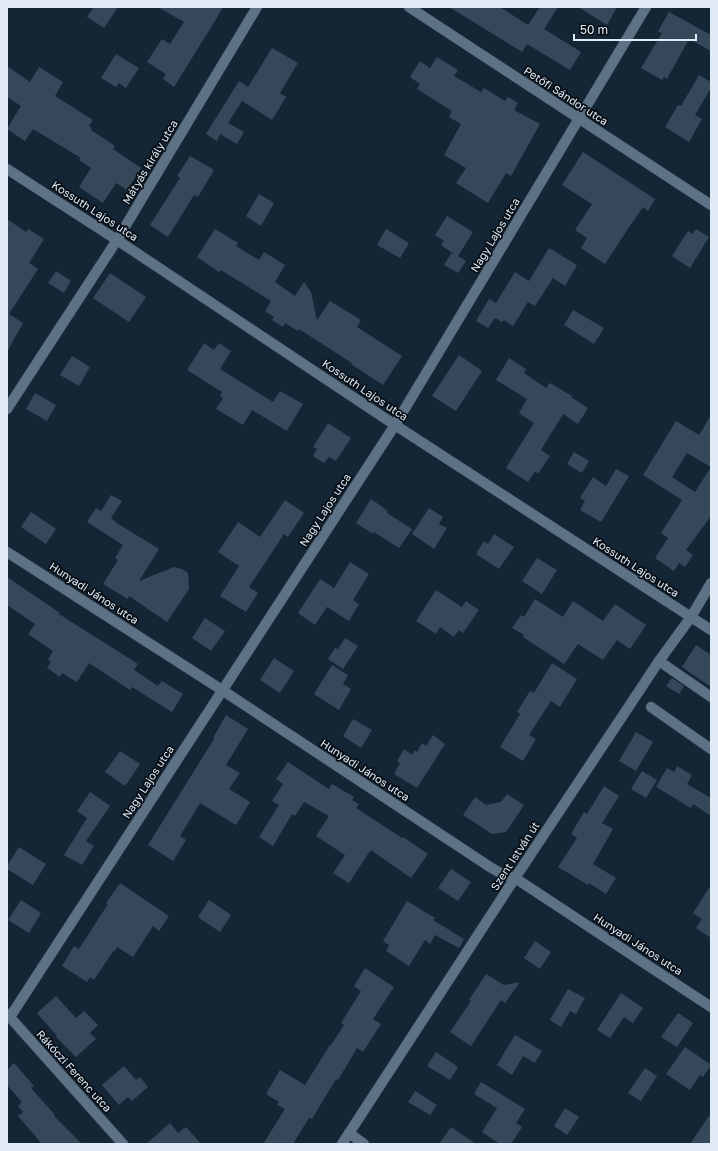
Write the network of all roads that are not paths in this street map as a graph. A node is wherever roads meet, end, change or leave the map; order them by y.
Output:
1 (258, 7) edge
2 (409, 7) edge
3 (646, 7) edge
4 (579, 119) junction
5 (7, 168) edge
6 (711, 205) edge
7 (117, 240) junction
8 (7, 409) edge
9 (395, 424) junction
10 (7, 552) edge
11 (711, 583) edge
12 (691, 617) junction
13 (711, 630) edge
14 (659, 661) junction
15 (222, 690) junction
16 (711, 696) edge
17 (651, 707) dead end
18 (711, 749) edge
19 (515, 878) junction
20 (711, 1007) edge
21 (8, 1016) edge
22 (349, 1134) junction
23 (123, 1144) edge
24 (342, 1144) edge
25 (364, 1144) edge

1 - 7 street, Mátyás király utca
2 - 4 street, Petőfi Sándor utca
3 - 4 street, Nagy Lajos utca
4 - 6 street, Petőfi Sándor utca
4 - 9 street, Nagy Lajos utca
5 - 7 street, Kossuth Lajos utca
7 - 8 street, Mátyás király utca
7 - 9 street, Kossuth Lajos utca
9 - 12 street, Kossuth Lajos utca
9 - 15 street, Nagy Lajos utca
10 - 15 street, Hunyadi János utca
11 - 12 street, Szent István út
12 - 13 street, Kossuth Lajos utca
12 - 14 street, Szent István út
14 - 16 street
14 - 19 street, Szent István út
15 - 19 street, Hunyadi János utca
15 - 21 street, Nagy Lajos utca
17 - 18 street
19 - 20 street, Hunyadi János utca
19 - 22 street, Szent István út
21 - 23 street, Rákóczi Ferenc utca
22 - 24 street, Szent István út
22 - 25 street

